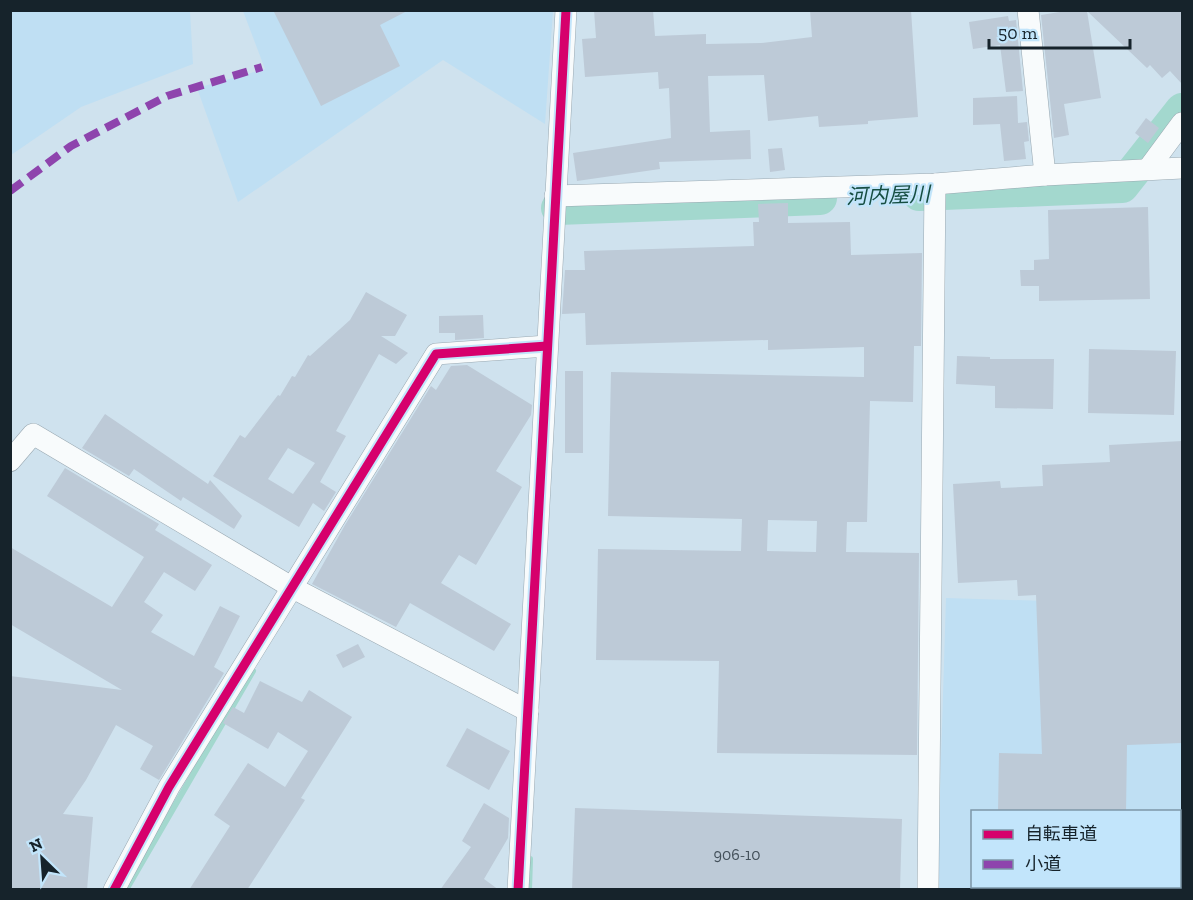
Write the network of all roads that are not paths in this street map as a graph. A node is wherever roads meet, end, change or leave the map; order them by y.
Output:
1 (566, 10) edge
2 (1028, 10) edge
3 (1182, 123) edge
4 (1182, 168) edge
5 (1148, 169) junction
6 (1045, 175) junction
7 (935, 184) junction
8 (555, 196) junction
9 (547, 346) junction
10 (10, 461) edge
11 (293, 588) junction
12 (528, 711) junction
13 (114, 890) edge
14 (518, 890) edge
15 (928, 890) edge

1 - 8 street
2 - 6 street
3 - 5 street
4 - 5 street
5 - 6 street
6 - 7 street
7 - 8 street
7 - 15 street
8 - 9 street
9 - 11 street
9 - 12 street
10 - 11 street
11 - 12 street
11 - 13 street
12 - 14 street

